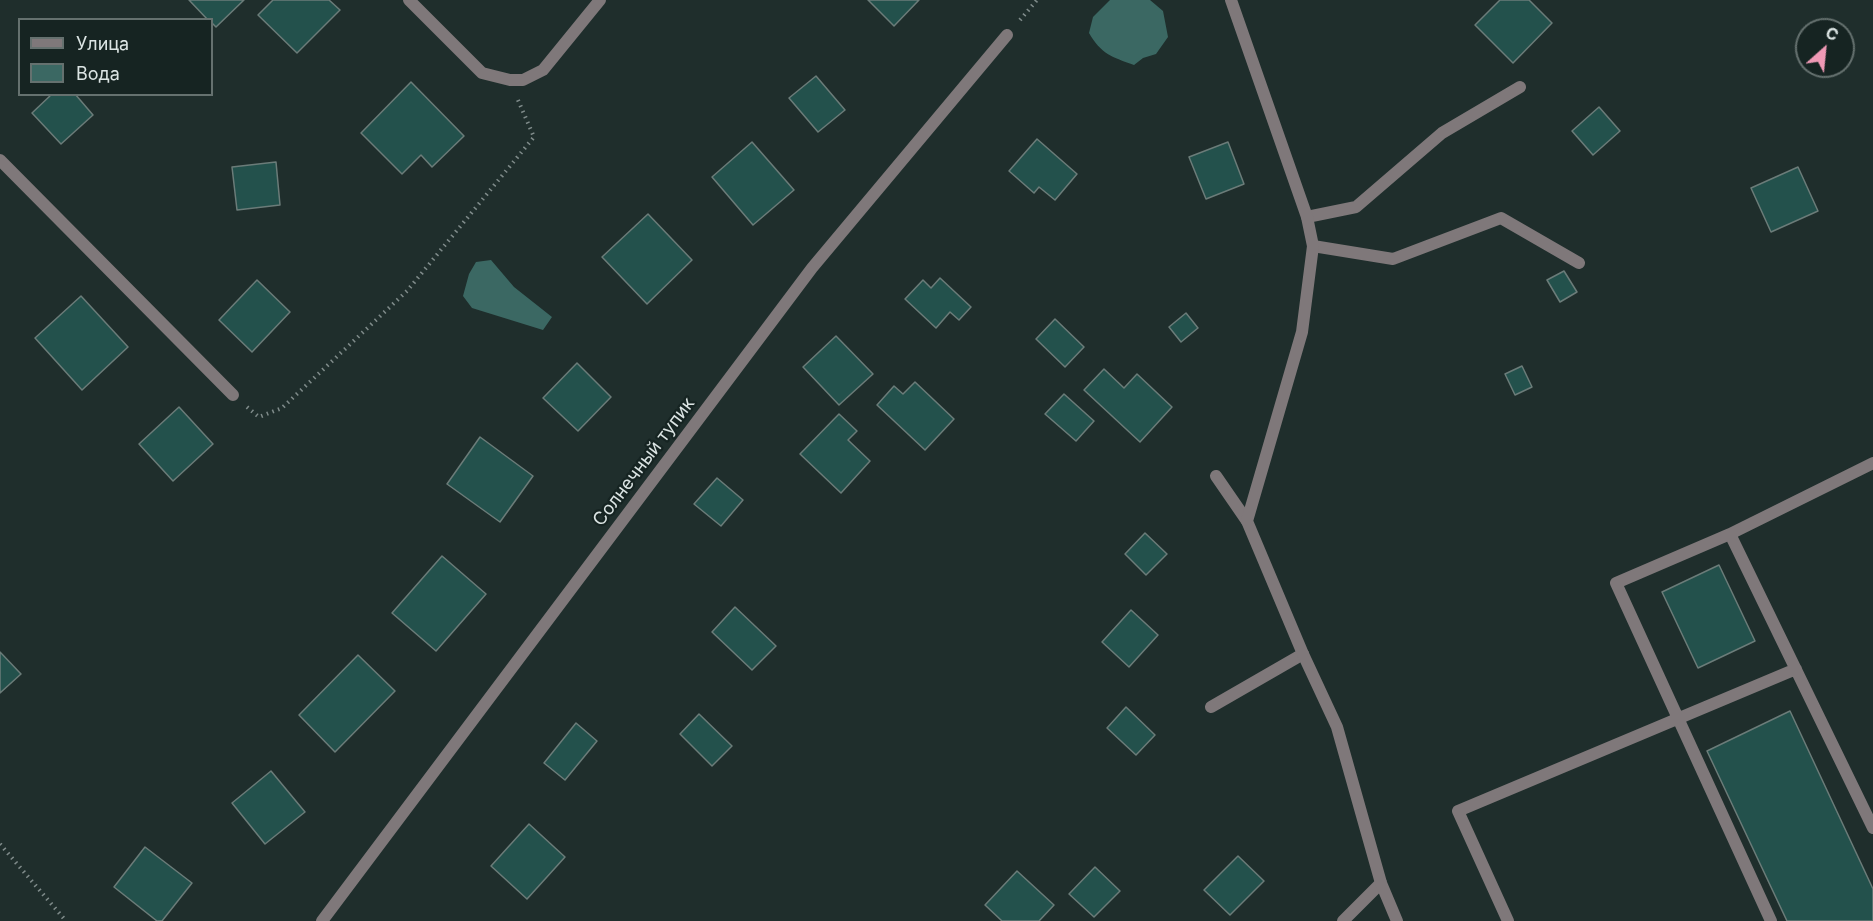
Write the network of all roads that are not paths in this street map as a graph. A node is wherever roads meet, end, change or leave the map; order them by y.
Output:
1 (409, 0) edge
2 (600, 0) edge
3 (1231, 0) edge
4 (1006, 35) road end
5 (1520, 87) dead end
6 (0, 160) edge
7 (1307, 217) junction
8 (1312, 246) junction
9 (1579, 263) dead end
10 (233, 395) road end
11 (1873, 463) edge
12 (1216, 476) dead end
13 (1247, 521) junction
14 (1730, 534) junction
15 (1302, 654) junction
16 (1796, 669) junction
17 (1211, 707) dead end
18 (1678, 718) junction
19 (1873, 828) edge
20 (1381, 883) junction
21 (322, 921) edge
22 (1343, 921) edge
23 (1397, 921) edge
24 (1508, 921) edge
25 (1771, 921) edge

1 - 2 street
3 - 7 street
4 - 21 street, Солнечный тупик
5 - 7 street
6 - 10 street
7 - 8 street
8 - 9 street
8 - 13 street
11 - 14 street
12 - 13 street
13 - 15 street
14 - 16 street
14 - 18 street
15 - 17 street
15 - 20 street
16 - 18 street
16 - 19 street
18 - 24 street
18 - 25 street
20 - 22 street
20 - 23 street

